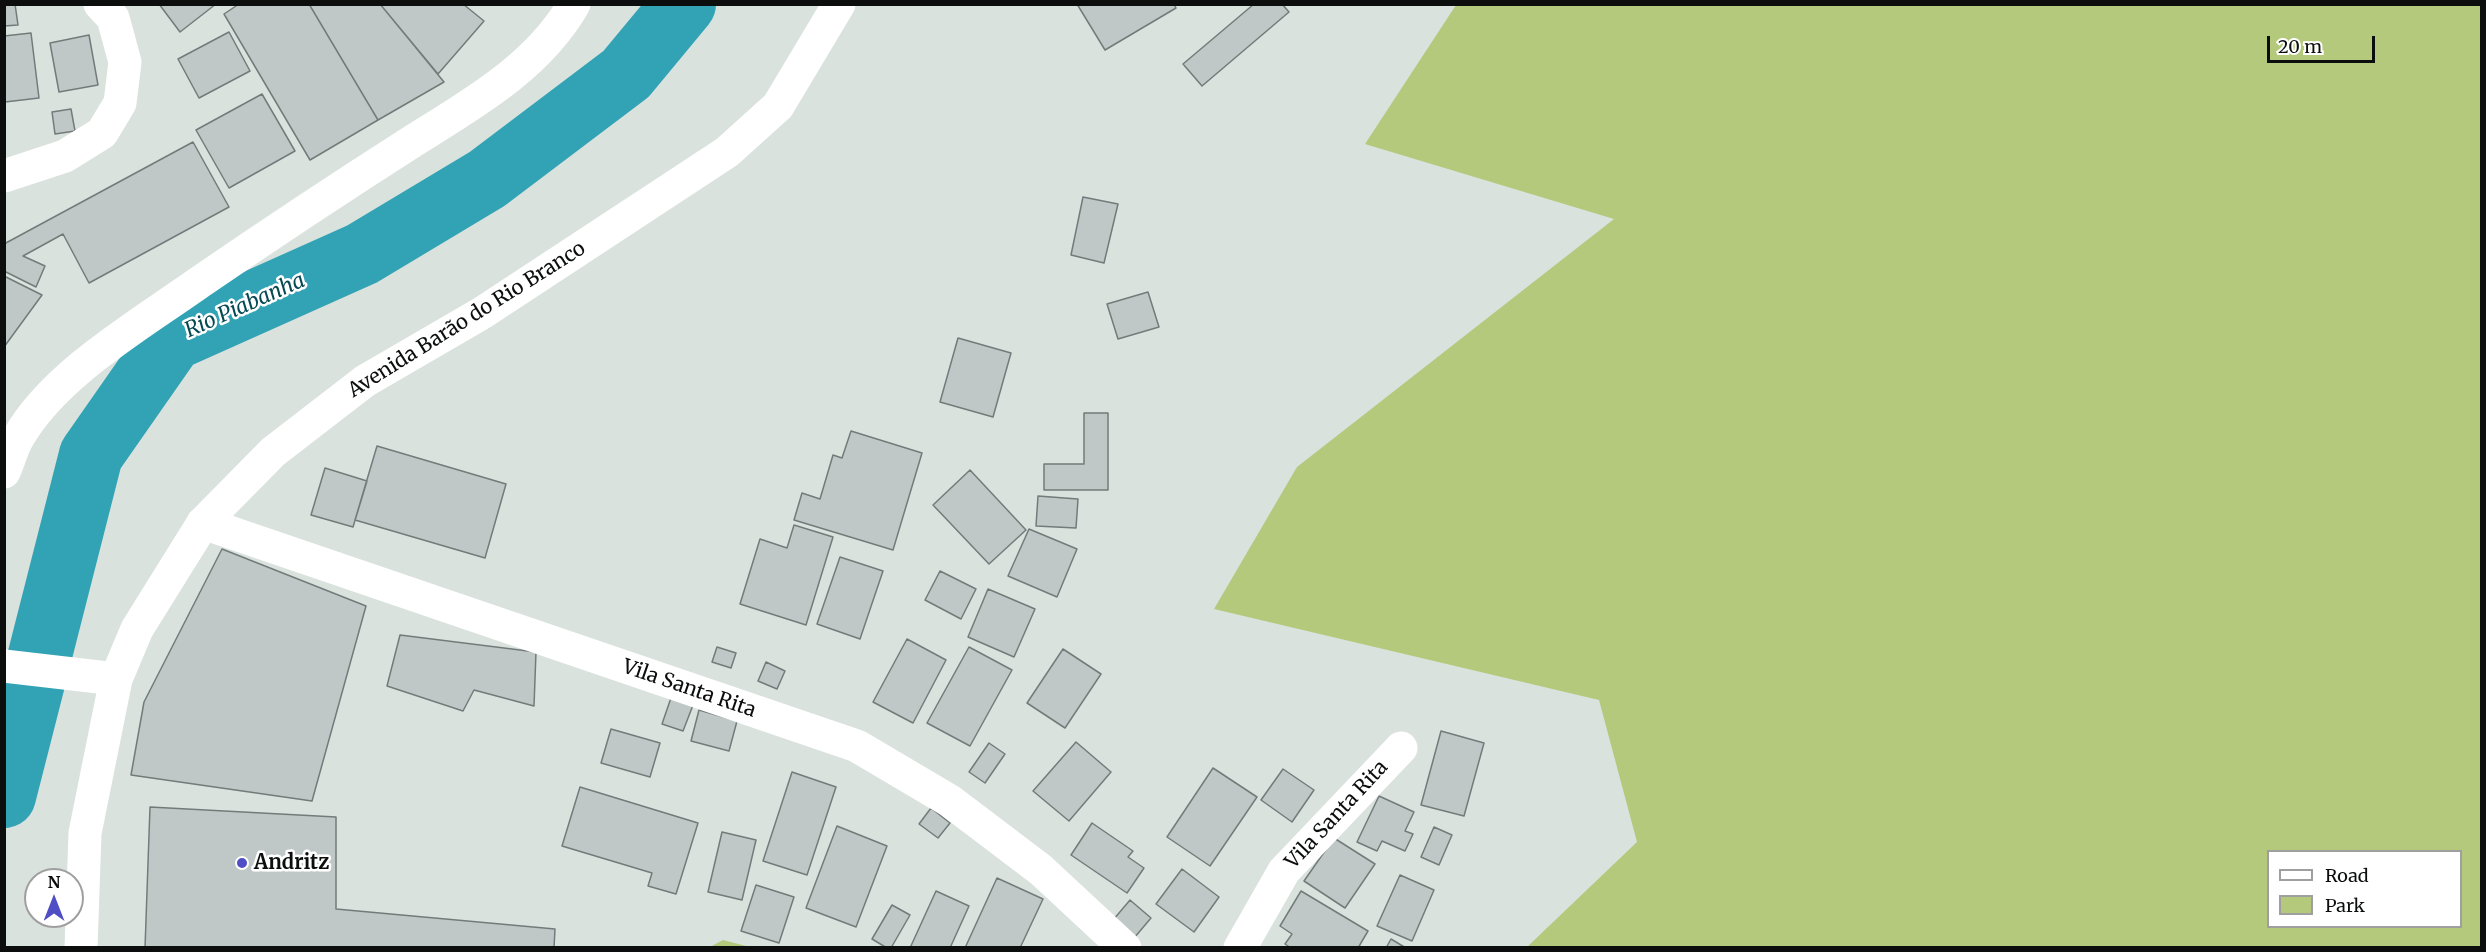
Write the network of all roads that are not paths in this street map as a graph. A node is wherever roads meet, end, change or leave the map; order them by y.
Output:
1 (100, 4) edge
2 (574, 4) edge
3 (839, 4) edge
4 (4, 176) edge
5 (4, 472) edge
6 (203, 523) junction
7 (4, 666) edge
8 (116, 679) junction
9 (1401, 748) dead end
10 (81, 948) edge
11 (1125, 948) edge
12 (1240, 948) edge

1 - 4 main road
2 - 5 main road
3 - 6 main road, Avenida Barão do Rio Branco
6 - 8 main road, Avenida Barão do Rio Branco
6 - 11 main road, Vila Santa Rita
7 - 8 main road
8 - 10 main road, Avenida Barão do Rio Branco
9 - 12 main road, Vila Santa Rita

